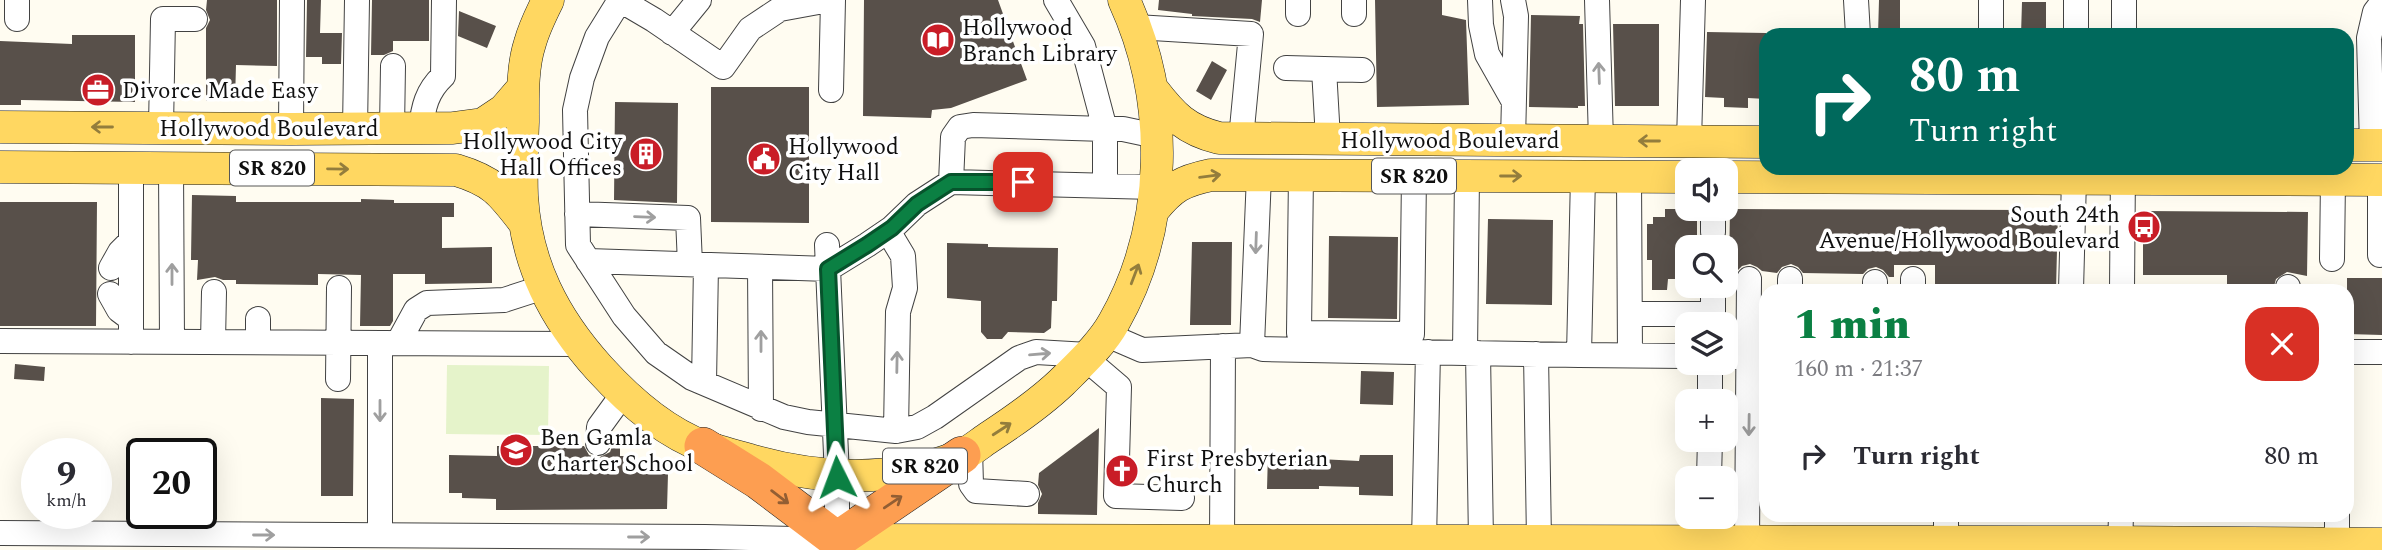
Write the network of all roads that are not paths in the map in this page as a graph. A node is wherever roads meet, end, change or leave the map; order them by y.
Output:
1 (292, 0) edge
2 (357, 0) edge
3 (443, 0) edge
4 (548, 0) edge
5 (620, 0) edge
6 (699, 0) edge
7 (831, 0) edge
8 (1056, 0) edge
9 (1480, 0) edge
10 (1513, 0) edge
11 (1597, 0) edge
12 (1693, 0) edge
13 (1856, 0) edge
14 (1991, 0) edge
15 (2076, 0) edge
16 (2124, 0) edge
17 (2382, 3) edge
18 (1130, 13) edge
19 (195, 19) dead end
20 (1857, 28) edge
21 (1991, 28) edge
22 (2076, 28) edge
23 (2124, 28) edge
24 (672, 33) junction
25 (393, 66) dead end
26 (1286, 68) dead end
27 (1324, 69) junction
28 (1362, 70) dead end
29 (523, 88) junction
30 (831, 90) dead end
31 (1153, 90) junction
32 (1514, 100) junction
33 (0, 127) edge
34 (154, 127) junction
35 (288, 129) junction
36 (355, 129) junction
37 (406, 129) junction
38 (1105, 129) junction
39 (1156, 136) junction
40 (1241, 139) junction
41 (1328, 139) junction
42 (1513, 140) junction
43 (1601, 141) junction
44 (1689, 141) junction
45 (1759, 142) edge
46 (2367, 165) edge
47 (0, 167) edge
48 (42, 167) junction
49 (131, 167) junction
50 (171, 167) junction
51 (1258, 175) junction
52 (1301, 175) junction
53 (2113, 175) edge
54 (2123, 175) edge
55 (1414, 176) junction
56 (1467, 176) junction
57 (1583, 176) junction
58 (1629, 177) junction
59 (1675, 177) edge
60 (1738, 177) edge
61 (2074, 179) junction
62 (951, 182) junction
63 (1105, 184) junction
64 (1154, 198) junction
65 (577, 214) junction
66 (524, 222) junction
67 (888, 231) junction
68 (131, 241) junction
69 (2380, 255) dead end
70 (827, 257) junction
71 (2332, 258) dead end
72 (588, 261) junction
73 (698, 265) junction
74 (760, 267) junction
75 (111, 268) dead end
76 (1749, 279) dead end
77 (2071, 284) edge
78 (2122, 284) edge
79 (544, 287) junction
80 (340, 288) dead end
81 (214, 292) dead end
82 (110, 294) dead end
83 (1713, 298) edge
84 (1630, 314) junction
85 (131, 330) junction
86 (0, 341) edge
87 (172, 342) junction
88 (213, 342) junction
89 (339, 343) junction
90 (389, 343) junction
91 (579, 344) junction
92 (1252, 345) junction
93 (1223, 346) junction
94 (1092, 349) junction
95 (1428, 352) junction
96 (2354, 352) edge
97 (2382, 352) edge
98 (1472, 353) junction
99 (1536, 354) junction
100 (1579, 355) junction
101 (1630, 355) junction
102 (1675, 356) edge
103 (1747, 357) edge
104 (338, 379) dead end
105 (704, 383) junction
106 (623, 394) junction
107 (761, 409) junction
108 (834, 425) junction
109 (896, 431) junction
110 (598, 443) dead end
111 (703, 446) junction
112 (966, 453) junction
113 (837, 477) junction
114 (1027, 494) dead end
115 (1182, 498) dead end
116 (1759, 517) edge
117 (1759, 522) edge
118 (1946, 528) edge
119 (1709, 529) edge
120 (0, 533) edge
121 (380, 535) junction
122 (2120, 535) edge
123 (2353, 539) edge
124 (1222, 541) junction
125 (1424, 541) junction
126 (1481, 541) junction
127 (1539, 541) junction
128 (141, 542) edge
129 (184, 542) edge
130 (234, 542) edge
131 (509, 543) edge
132 (542, 543) edge
133 (599, 543) edge
134 (705, 544) edge
135 (776, 544) edge
136 (1761, 544) edge
137 (837, 545) edge
138 (976, 545) edge
139 (1109, 545) edge
140 (2291, 547) edge

1 - 35 street
2 - 36 street
3 - 37 street
4 - 29 main road
5 - 24 street
5 - 65 street
6 - 24 street
7 - 24 street
7 - 30 street
8 - 38 street
9 - 32 street
10 - 32 street
43 -> 11 street
12 - 44 street
13 - 20 street
14 - 21 street
15 - 22 street
16 - 23 street
17 - 46 street
18 - 31 main road, SR 820
18 - 40 street
19 - 34 street
25 - 37 street
26 - 27 street
27 - 28 street
27 - 41 street
29 - 37 main road, Hollywood Boulevard / SR 820
29 - 66 main road
31 - 39 main road
31 - 40 main road, Hollywood Boulevard / SR 820
32 - 42 street
34 -> 33 main road, Hollywood Boulevard / SR 820
34 - 35 main road, Hollywood Boulevard / SR 820
34 - 48 main road
35 - 36 main road, Hollywood Boulevard / SR 820
35 - 49 main road
36 - 37 main road, Hollywood Boulevard / SR 820
38 - 39 street
38 - 62 street
38 - 63 street
39 - 64 main road
40 - 41 main road, Hollywood Boulevard / SR 820
41 - 42 main road, Hollywood Boulevard / SR 820
42 - 43 main road, Hollywood Boulevard / SR 820
44 -> 43 main road, Hollywood Boulevard / SR 820
44 - 45 main road, Hollywood Boulevard / SR 820
46 - 69 street
46 - 71 street
47 - 48 main road, Hollywood Boulevard / SR 820
48 - 49 main road, Hollywood Boulevard / SR 820
49 - 50 main road, Hollywood Boulevard / SR 820
49 - 68 street
50 -> 66 main road, Hollywood Boulevard / SR 820
87 -> 50 street
51 - 52 main road, Hollywood Boulevard / SR 820
64 -> 51 main road, Hollywood Boulevard / SR 820
51 -> 92 street
52 - 55 main road, Hollywood Boulevard / SR 820
52 - 55 street
53 - 61 main road
54 - 78 street
55 - 56 main road, Hollywood Boulevard / SR 820
56 -> 57 main road, Hollywood Boulevard / SR 820
56 - 98 street
57 - 58 main road, Hollywood Boulevard / SR 820
57 - 100 street
58 - 59 main road, Hollywood Boulevard / SR 820
58 - 84 street
60 - 61 main road
61 - 77 street
62 - 63 street
62 - 67 street
63 - 64 street
94 -> 64 main road, SR 820
65 - 72 street
65 -> 73 street
66 - 79 main road, SR 820
67 - 70 street
109 -> 67 street
68 - 75 street
68 - 85 street
70 - 74 street
70 - 108 street
72 - 73 street
72 - 105 street
73 - 74 street
73 - 105 street
107 -> 74 street
76 - 103 street
79 - 90 street
79 - 91 main road, SR 820
80 - 89 street
81 - 88 street
82 - 85 street
83 - 84 street
84 - 101 street
85 - 86 street
85 - 87 street
87 - 88 street
88 - 89 street
89 - 90 street
89 - 104 street
90 - 91 street
90 -> 121 street
91 - 106 main road, SR 820
92 - 93 street
92 - 95 street
93 - 94 street
93 - 124 street
109 -> 94 street
112 -> 94 main road, SR 820
94 - 115 street
95 - 98 street
95 - 125 street
96 - 97 street
98 - 99 street
98 - 126 street
99 - 100 street
99 - 127 street
100 - 101 street
101 - 102 street
103 -> 116 street
105 - 107 street
106 - 110 street
106 - 111 main road, SR 820
107 - 108 street
108 - 109 street
108 - 113 street
111 - 113 main road, SR 820
111 -> 137 highway
112 - 113 main road, SR 820
112 - 114 street
137 -> 112 highway
113 - 137 street
117 -> 136 street
118 - 122 main road
118 - 136 main road
119 - 127 main road
119 - 136 main road
120 - 128 street
130 -> 121 street
121 - 131 street
122 - 140 main road
123 - 140 main road
124 - 125 main road
124 - 139 main road
125 - 126 main road
126 - 127 main road
128 - 129 street
129 - 130 street
131 - 132 street
132 - 133 street
133 -> 134 street
134 - 135 street
135 - 137 street
137 - 138 main road
138 - 139 main road

